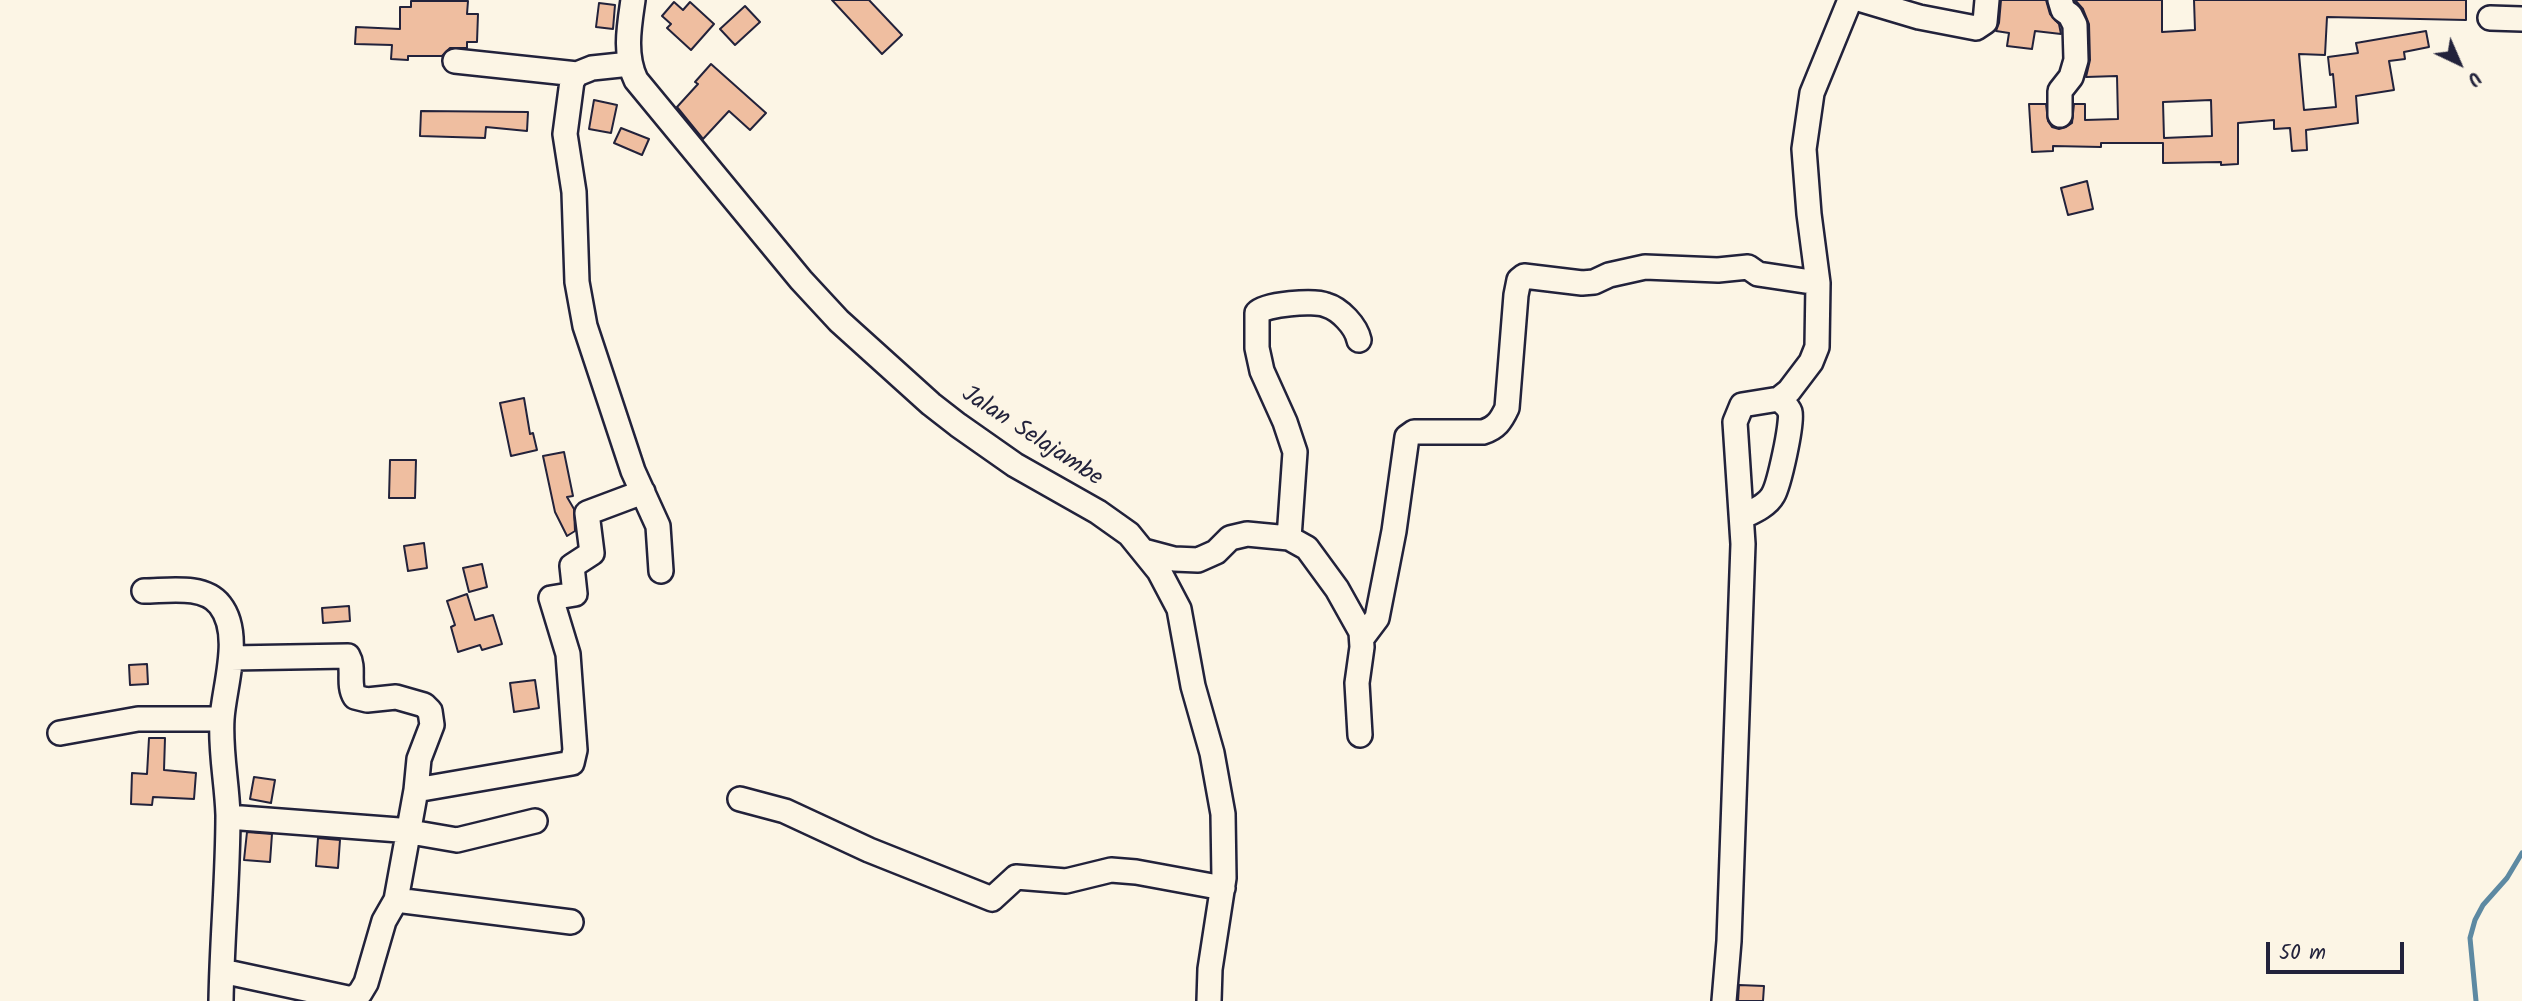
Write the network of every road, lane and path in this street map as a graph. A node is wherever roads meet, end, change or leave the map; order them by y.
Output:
1 (633, 0) edge
2 (1850, 0) edge
3 (1862, 0) edge
4 (1987, 0) edge
5 (2060, 0) edge
6 (2490, 18) dead end
7 (2522, 19) edge
8 (455, 61) dead end
9 (630, 64) junction
10 (577, 74) junction
11 (2060, 115) dead end
12 (1818, 283) junction
13 (1359, 340) dead end
14 (1779, 399) junction
15 (643, 492) junction
16 (1742, 517) junction
17 (1289, 538) junction
18 (1144, 551) junction
19 (661, 571) dead end
20 (144, 591) dead end
21 (1362, 638) junction
22 (231, 658) junction
23 (222, 719) junction
24 (60, 733) dead end
25 (1360, 736) dead end
26 (416, 790) junction
27 (740, 799) dead end
28 (228, 817) junction
29 (535, 821) dead end
30 (409, 831) junction
31 (1223, 888) junction
32 (396, 900) junction
33 (571, 922) dead end
34 (222, 971) junction
35 (221, 1001) edge
36 (1209, 1001) edge
37 (1724, 1001) edge

1 - 9 street, Jalan Selajambe
2 - 12 street
3 - 4 street
5 - 11 street
6 - 7 street
8 - 10 street
9 - 10 street
9 - 18 street, Jalan Selajambe
10 - 15 street
12 - 14 street
12 - 21 street
13 - 17 street
14 - 16 street
14 - 16 street
15 - 19 street
15 - 26 street
16 - 37 street
17 - 18 street
17 - 21 street
18 - 31 street, Jalan Selajambe
20 - 22 street
21 - 25 street
22 - 23 street
22 - 26 street
23 - 24 street
23 - 28 street
26 - 30 street
27 - 31 street
28 - 30 street
28 - 34 street
29 - 30 street
30 - 32 street
31 - 36 street, Jalan Selajambe
32 - 33 street
32 - 34 street
34 - 35 street

